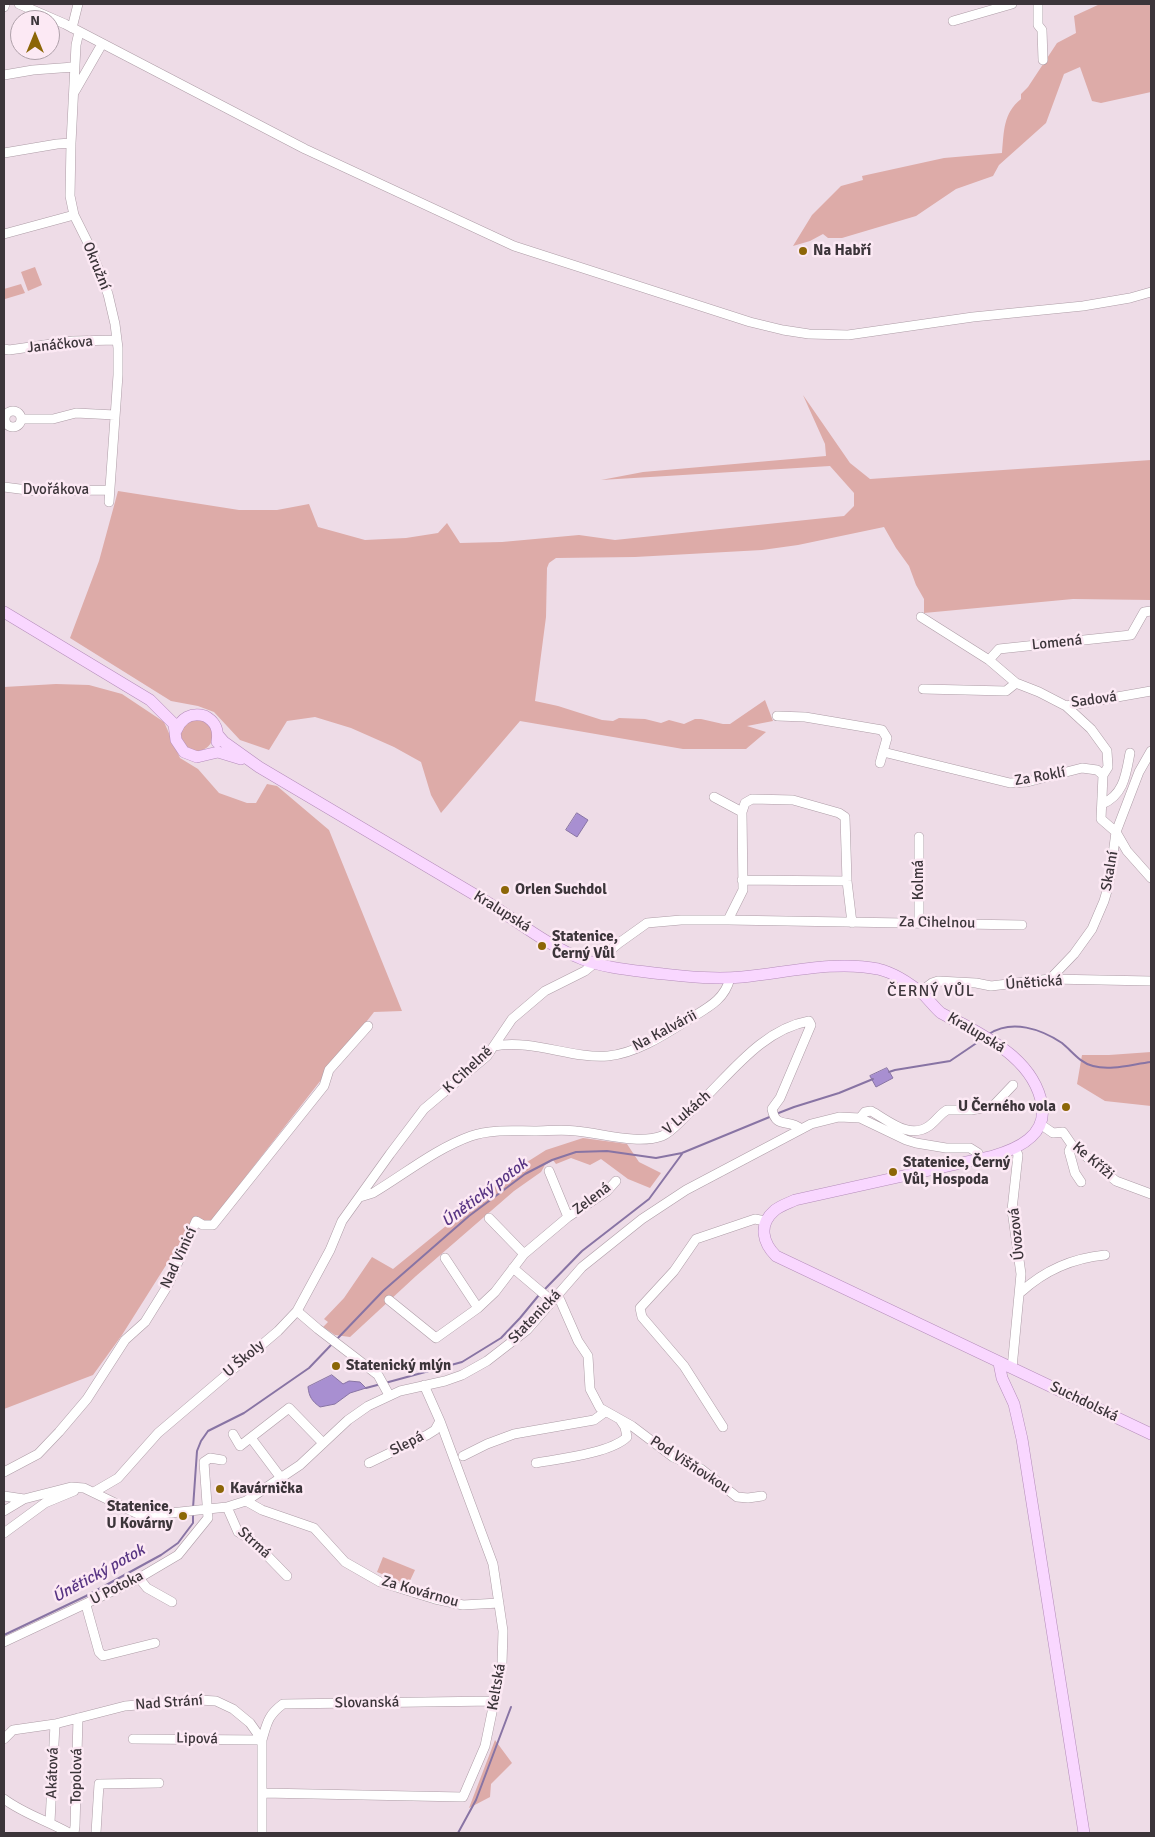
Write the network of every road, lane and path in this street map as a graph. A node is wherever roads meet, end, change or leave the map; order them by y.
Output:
1 (19, 4) edge
2 (78, 4) edge
3 (1012, 4) edge
4 (1038, 4) edge
5 (953, 21) dead end
6 (76, 30) junction
7 (102, 44) junction
8 (1043, 60) dead end
9 (74, 67) junction
10 (4, 75) edge
11 (73, 93) junction
12 (70, 143) junction
13 (4, 152) edge
14 (74, 215) junction
15 (4, 234) edge
16 (1151, 292) edge
17 (117, 340) junction
18 (4, 349) edge
19 (116, 415) junction
20 (21, 420) dead end
21 (4, 487) edge
22 (109, 490) junction
23 (109, 502) dead end
24 (1151, 611) edge
25 (4, 612) edge
26 (921, 617) dead end
27 (989, 660) junction
28 (1016, 683) junction
29 (923, 689) dead end
30 (1151, 691) edge
31 (150, 700) junction
32 (1066, 706) junction
33 (190, 715) junction
34 (777, 716) dead end
35 (176, 731) junction
36 (218, 735) junction
37 (1151, 751) edge
38 (883, 752) junction
39 (1130, 753) dead end
40 (206, 754) junction
41 (880, 763) dead end
42 (259, 766) junction
43 (1104, 775) junction
44 (714, 797) dead end
45 (1102, 804) junction
46 (742, 812) junction
47 (1116, 832) junction
48 (919, 837) dead end
49 (1151, 878) edge
50 (742, 880) junction
51 (847, 881) junction
52 (728, 920) junction
53 (919, 922) junction
54 (852, 923) junction
55 (1022, 925) dead end
56 (594, 963) junction
57 (730, 978) junction
58 (1050, 979) junction
59 (1151, 981) edge
60 (920, 992) junction
61 (368, 1026) dead end
62 (494, 1046) junction
63 (1013, 1085) dead end
64 (860, 1118) junction
65 (1040, 1124) junction
66 (801, 1129) junction
67 (1072, 1145) junction
68 (1015, 1148) junction
69 (979, 1159) junction
70 (549, 1171) dead end
71 (616, 1181) dead end
72 (1081, 1182) dead end
73 (1151, 1194) edge
74 (360, 1197) junction
75 (568, 1217) junction
76 (489, 1218) dead end
77 (765, 1221) junction
78 (524, 1254) junction
79 (1105, 1255) dead end
80 (445, 1258) dead end
81 (513, 1268) junction
82 (1021, 1292) junction
83 (554, 1298) junction
84 (389, 1300) dead end
85 (478, 1308) junction
86 (297, 1311) junction
87 (1000, 1363) junction
88 (1014, 1369) junction
89 (424, 1385) junction
90 (389, 1395) junction
91 (605, 1412) junction
92 (621, 1420) junction
93 (440, 1422) junction
94 (723, 1427) dead end
95 (232, 1434) dead end
96 (1151, 1434) edge
97 (251, 1438) junction
98 (323, 1443) junction
99 (463, 1456) dead end
100 (222, 1460) dead end
101 (370, 1463) dead end
102 (536, 1464) dead end
103 (4, 1472) edge
104 (281, 1478) junction
105 (84, 1488) junction
106 (94, 1492) junction
107 (4, 1496) edge
108 (762, 1496) dead end
109 (24, 1499) junction
110 (246, 1501) junction
111 (227, 1507) junction
112 (204, 1510) junction
113 (4, 1511) edge
114 (4, 1532) edge
115 (287, 1576) dead end
116 (139, 1578) junction
117 (172, 1602) dead end
118 (499, 1603) junction
119 (86, 1605) junction
120 (4, 1642) edge
121 (155, 1643) dead end
122 (495, 1702) junction
123 (78, 1718) junction
124 (55, 1724) junction
125 (4, 1739) edge
126 (133, 1739) dead end
127 (262, 1740) junction
128 (159, 1783) dead end
129 (263, 1793) junction
130 (4, 1799) edge
131 (50, 1822) junction
132 (70, 1833) edge
133 (74, 1833) edge
134 (96, 1833) edge
135 (262, 1833) edge
136 (1084, 1833) edge

1 - 6 street
2 - 6 street, Okružní
3 - 5 street
4 - 8 street
6 - 7 street
6 - 9 street, Okružní
7 - 11 street
7 - 16 street
9 - 10 street
9 - 11 street, Okružní
11 - 12 street, Okružní
12 - 13 street
12 - 14 street, Okružní
14 - 15 street
14 - 17 street, Okružní
17 - 18 street, Janáčkova
17 - 19 street, Okružní
19 - 20 street
19 - 22 street, Okružní
21 - 22 street, Dvořákova
22 - 23 street, Okružní
24 - 27 street, Lomená
25 - 31 main road
26 - 27 street
27 - 28 street
28 - 29 street
28 - 32 street, Sadová
30 - 32 street, Sadová
31 - 33 main road
31 - 35 main road
32 - 43 street
33 - 35 main road
33 - 36 main road
34 - 38 street
35 - 40 main road
36 - 40 main road
36 - 42 main road, Kralupská
37 - 47 street, Skalní
38 - 41 street
38 - 43 street, Za Roklí
39 - 45 street
40 - 42 main road
42 - 56 main road, Kralupská
43 - 45 street
44 - 46 street
45 - 47 street
46 - 50 street
46 - 51 street
47 - 49 street
47 - 58 street, Skalní
48 - 53 street, Kolmá
50 - 51 street
50 - 52 street
51 - 54 street
52 - 54 street, Za Cihelnou
52 - 56 street, Za Cihelnou
53 - 54 street, Za Cihelnou
53 - 55 street, Za Cihelnou
56 - 57 main road, Kralupská
56 - 62 street, K Cihelně
57 - 60 main road, Kralupská
57 - 62 street, Na Kalvárii
58 - 59 street, Únětická
58 - 60 street, Únětická
60 - 65 main road, Kralupská
61 - 103 street, Nad Vinicí
62 - 74 street, K Cihelně
63 - 64 street
64 - 66 street, Statenická
64 - 69 street, Statenická
65 - 67 street, Ke Kříži
65 - 68 main road
66 - 74 street, V Lukách
66 - 83 street, Statenická
67 - 72 street
67 - 73 street, Ke Kříži
68 - 69 main road
68 - 82 street, Úvozová
69 - 77 main road
70 - 75 street, Zelená
71 - 75 street, Zelená
74 - 86 street, U Školy
75 - 78 street, Zelená
76 - 78 street
77 - 87 main road
77 - 94 street
78 - 81 street, Zelená
79 - 82 street, Úvozová
80 - 85 street
81 - 83 street
81 - 85 street, Zelená
82 - 88 street, Úvozová
83 - 89 street, Statenická
83 - 91 street, Pod Višňovkou
84 - 85 street, Zelená
86 - 90 street
86 - 106 street, U Školy
87 - 88 main road
87 - 136 main road
88 - 96 main road, Suchdolská
89 - 90 street, Statenická
89 - 93 street, Keltská
90 - 98 street, Statenická
91 - 92 street, Pod Višňovkou
91 - 99 street
92 - 102 street, Pod Višňovkou
92 - 108 street, Pod Višňovkou
93 - 101 street, Slepá
93 - 118 street, Keltská
95 - 97 street
97 - 98 street
97 - 104 street
98 - 104 street, Statenická
100 - 112 street
104 - 110 street, Statenická
105 - 106 street, Statenická
105 - 109 street, Statenická
105 - 114 street
106 - 112 street, Statenická
107 - 109 street, Statenická
109 - 113 street, Statenická
110 - 111 street, Statenická
110 - 118 street, Za Kovárnou
111 - 112 street, Statenická
111 - 115 street, Strmá
112 - 116 street, U Potoka
116 - 117 street
116 - 119 street, U Potoka
118 - 122 street, Keltská
119 - 120 street, U Potoka
119 - 121 street
122 - 127 street, Slovanská
122 - 129 street, Keltská
123 - 124 street, Nad Strání
123 - 127 street, Nad Strání
123 - 133 street, Topolová
124 - 125 street, Nad Strání
124 - 131 street, Akátová
126 - 127 street, Lipová
127 - 129 street
128 - 134 street
129 - 135 street
130 - 131 street
131 - 132 street

